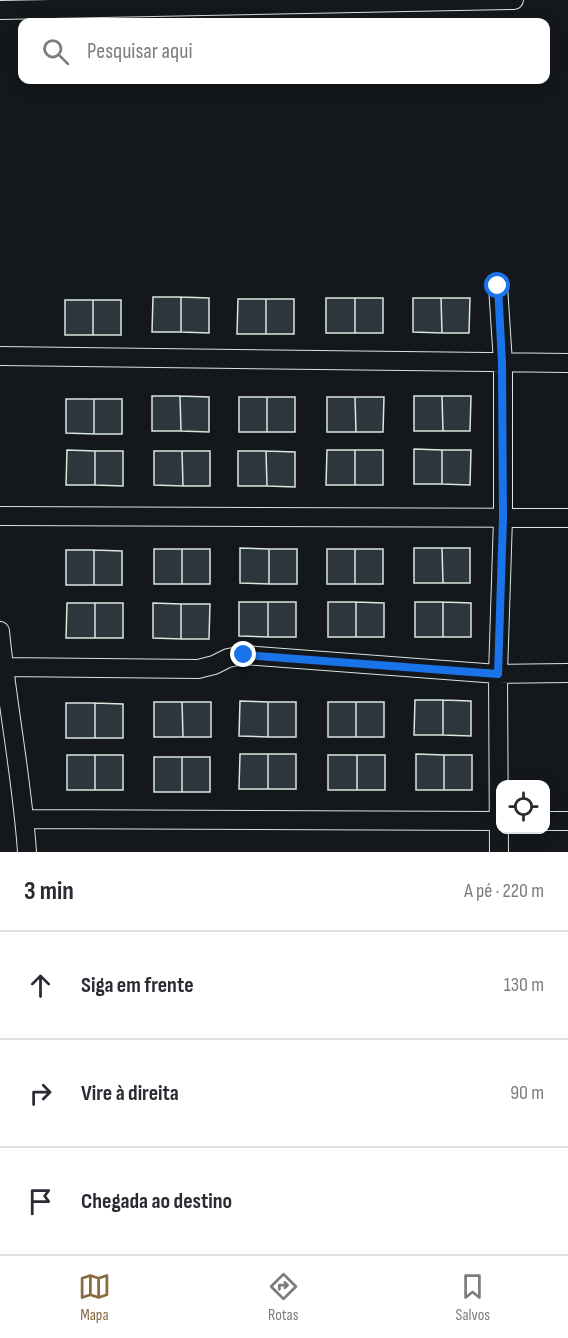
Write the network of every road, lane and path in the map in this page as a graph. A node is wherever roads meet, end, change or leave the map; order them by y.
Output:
1 (514, 0) edge
2 (0, 10) edge
3 (498, 286) dead end
4 (0, 356) edge
5 (502, 363) junction
6 (568, 363) edge
7 (0, 516) edge
8 (503, 518) junction
9 (568, 518) edge
10 (0, 631) edge
11 (4, 667) junction
12 (498, 674) junction
13 (568, 674) edge
14 (499, 780) edge
15 (25, 819) junction
16 (496, 821) edge
17 (550, 821) edge
18 (568, 821) edge
19 (500, 834) edge
20 (27, 852) edge
21 (499, 852) edge

1 - 2 street
3 - 5 street
4 - 5 street
5 - 6 street
5 - 8 street
7 - 8 street
8 - 9 street
8 - 12 street
10 - 11 street
11 - 12 street
11 - 15 street
12 - 13 street
12 - 14 street
15 - 16 street
15 - 20 street
17 - 18 street
19 - 21 street

